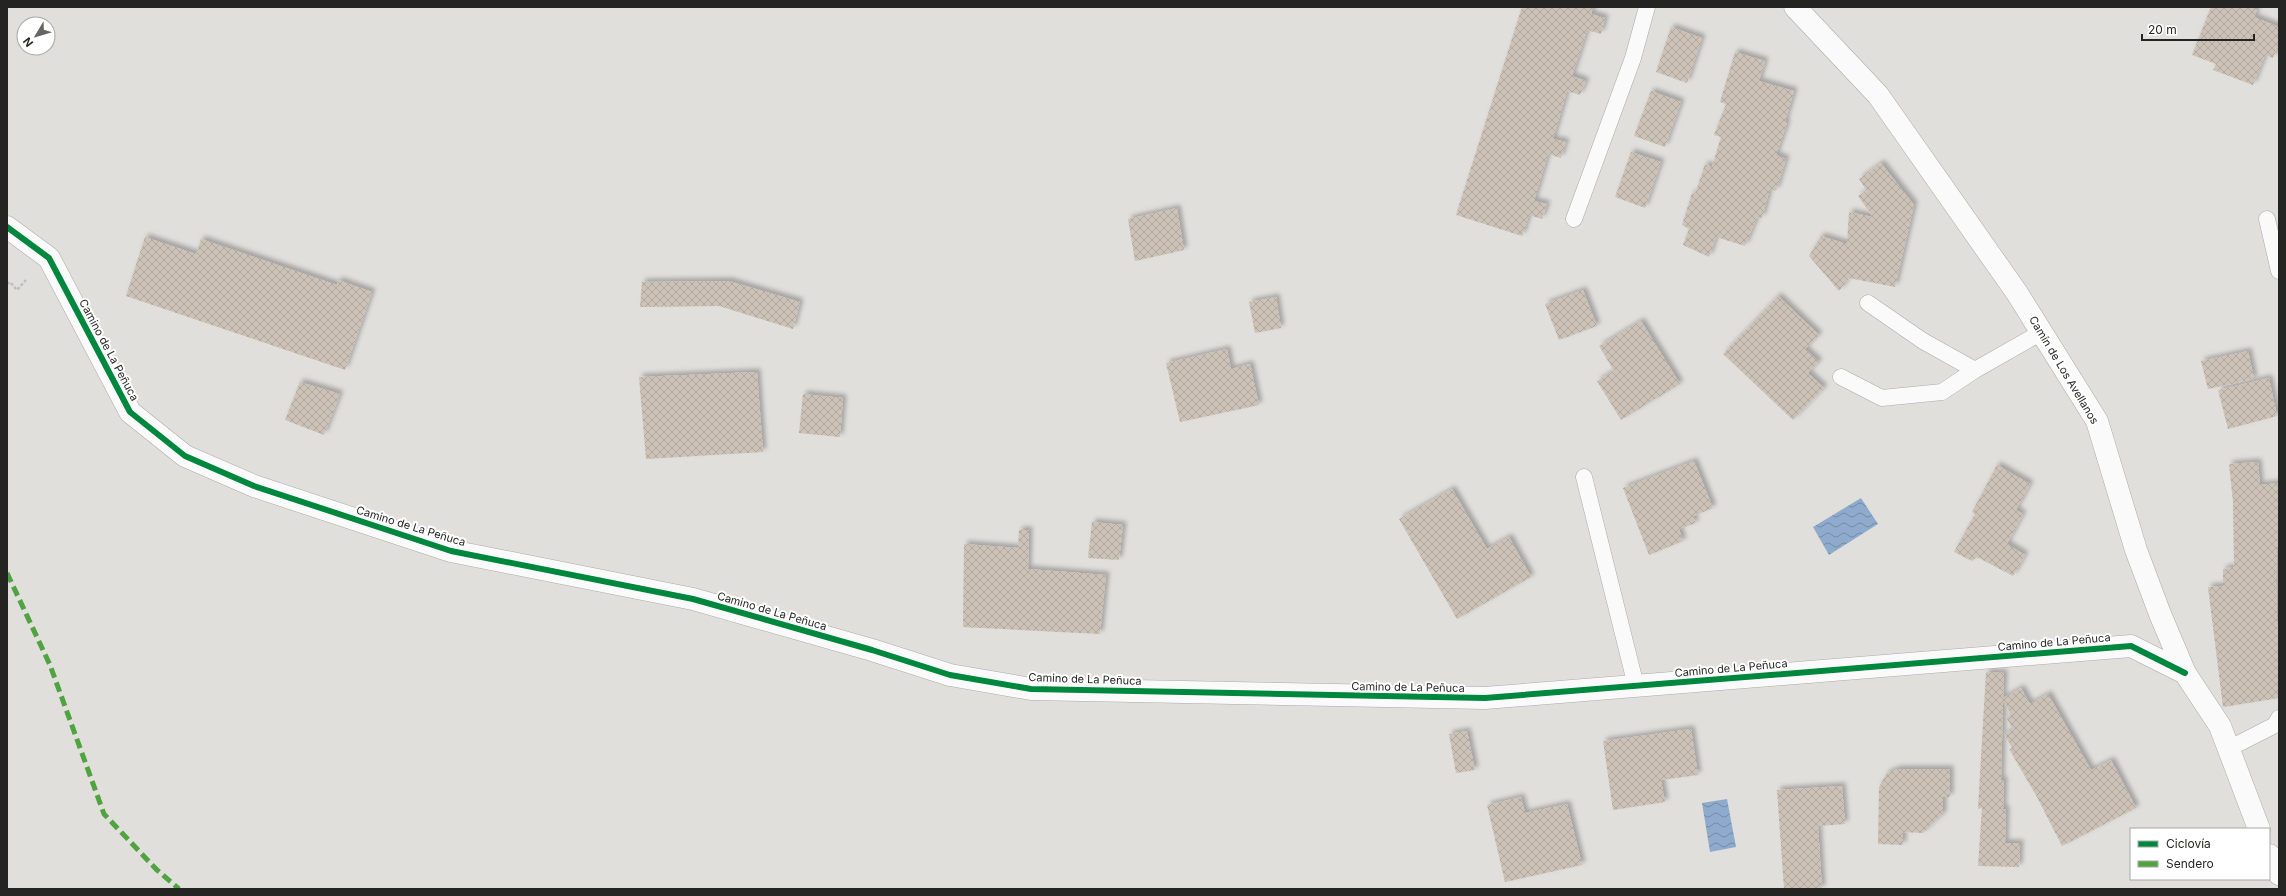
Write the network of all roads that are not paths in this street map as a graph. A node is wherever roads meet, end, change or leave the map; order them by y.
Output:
1 (1647, 7) edge
2 (1795, 7) edge
3 (1574, 219) dead end
4 (2267, 219) dead end
5 (7, 227) edge
6 (2279, 271) edge
7 (1868, 303) dead end
8 (2042, 332) junction
9 (1975, 370) junction
10 (1841, 377) dead end
11 (1584, 477) dead end
12 (2185, 673) junction
13 (1636, 686) junction
14 (2279, 718) edge
15 (2228, 749) junction
16 (2259, 828) edge
17 (2270, 858) edge
18 (2279, 874) edge

1 - 3 lane
2 - 8 street, Camín de Los Avellanos
4 - 6 lane
5 - 13 street, Camino de La Peñuca
7 - 9 lane
8 - 9 lane
8 - 12 street, Camín de Los Avellanos
9 - 10 lane
11 - 13 lane
12 - 13 street, Camino de La Peñuca
12 - 15 street, Camín de Los Avellanos
14 - 15 lane
15 - 16 street, Camín de Los Avellanos
17 - 18 street

